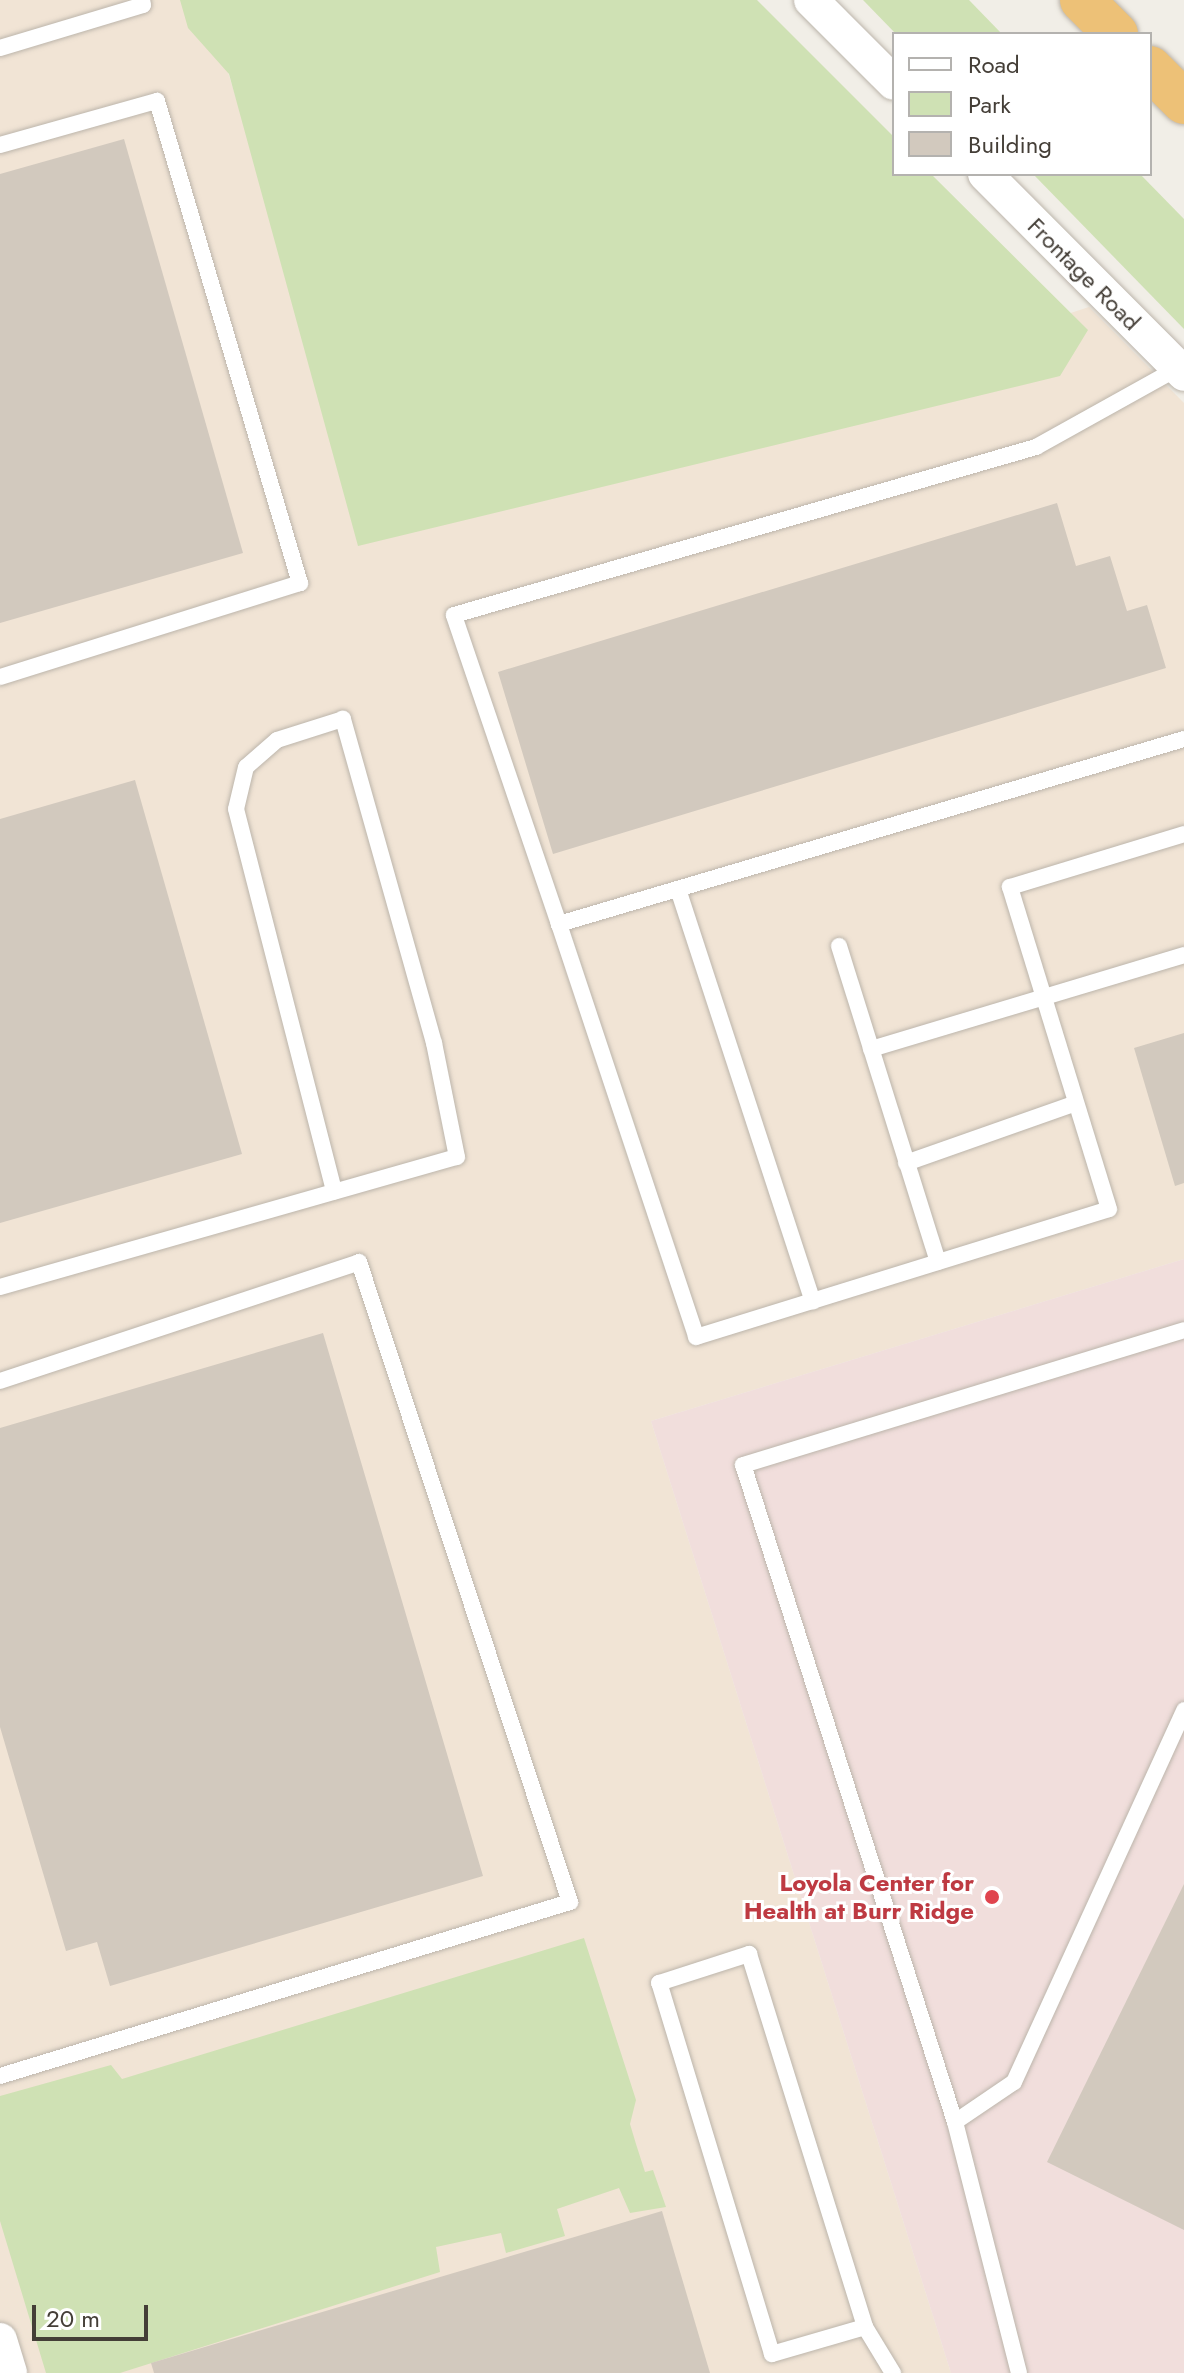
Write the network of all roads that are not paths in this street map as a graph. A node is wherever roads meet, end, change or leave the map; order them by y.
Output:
1 (142, 0) edge
2 (811, 0) edge
3 (1082, 0) edge
4 (1114, 32) edge
5 (0, 48) edge
6 (1152, 70) edge
7 (892, 81) edge
8 (1184, 102) edge
9 (0, 145) edge
10 (987, 176) edge
11 (1181, 371) edge
12 (0, 677) edge
13 (1184, 739) edge
14 (1184, 834) edge
15 (678, 889) junction
16 (559, 924) junction
17 (839, 946) dead end
18 (1184, 955) edge
19 (1044, 997) junction
20 (871, 1049) junction
21 (1076, 1103) junction
22 (906, 1163) junction
23 (334, 1192) junction
24 (938, 1262) junction
25 (0, 1287) edge
26 (813, 1301) junction
27 (1184, 1330) edge
28 (0, 1381) edge
29 (1184, 1710) edge
30 (0, 2076) edge
31 (955, 2122) junction
32 (865, 2327) junction
33 (0, 2340) edge
34 (10, 2373) edge
35 (893, 2373) edge
36 (1019, 2373) edge

1 - 5 lane
2 - 7 street
3 - 4 highway
6 - 8 highway
9 - 12 lane
10 - 11 street, Frontage Road
11 - 16 lane
13 - 15 lane
14 - 19 lane
15 - 16 lane
15 - 26 lane
16 - 26 lane
17 - 20 lane
18 - 19 lane
19 - 20 lane
19 - 21 lane
20 - 22 lane
21 - 22 lane
21 - 24 lane
22 - 24 lane
23 - 23 lane
23 - 25 lane
24 - 26 lane
27 - 31 lane
28 - 30 lane
29 - 31 lane
31 - 36 lane
32 - 32 lane
32 - 35 lane
33 - 34 street

